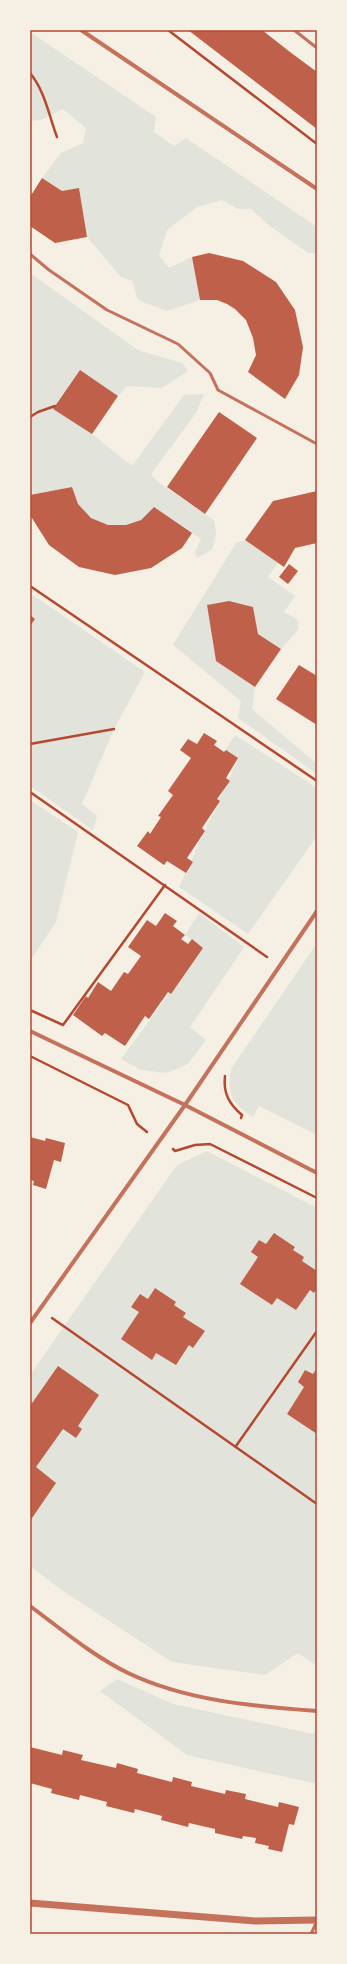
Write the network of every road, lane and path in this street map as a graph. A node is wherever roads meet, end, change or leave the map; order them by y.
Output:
1 (82, 30) edge
2 (168, 30) edge
3 (294, 30) edge
4 (317, 48) edge
5 (30, 73) edge
6 (57, 137) dead end
7 (317, 144) edge
8 (317, 189) edge
9 (30, 254) edge
10 (55, 406) dead end
11 (30, 418) edge
12 (317, 444) edge
13 (30, 586) edge
14 (114, 729) dead end
15 (30, 744) edge
16 (317, 781) edge
17 (30, 792) edge
18 (165, 886) junction
19 (317, 911) edge
20 (280, 965) junction
21 (30, 1010) edge
22 (30, 1031) edge
23 (226, 1071) dead end
24 (185, 1105) junction
25 (235, 1132) junction
26 (226, 1151) dead end
27 (317, 1173) edge
28 (40, 1309) junction
29 (30, 1323) edge
30 (317, 1331) edge
31 (236, 1446) junction
32 (317, 1504) edge
33 (30, 1606) edge
34 (317, 1711) edge
35 (30, 1903) edge
36 (317, 1921) edge
37 (311, 1934) edge

1 - 8 street
2 - 7 path
3 - 4 lane
5 - 6 path
9 - 12 lane
10 - 11 path
13 - 16 path
14 - 15 path
17 - 18 path
18 - 20 path
18 - 21 path
19 - 20 street
20 - 24 street
22 - 24 street
23 - 25 path
24 - 25 street
24 - 28 street
25 - 26 path
25 - 27 street
28 - 29 street
28 - 31 path
30 - 31 path
31 - 32 path
33 - 34 street
35 - 36 street
36 - 37 lane

